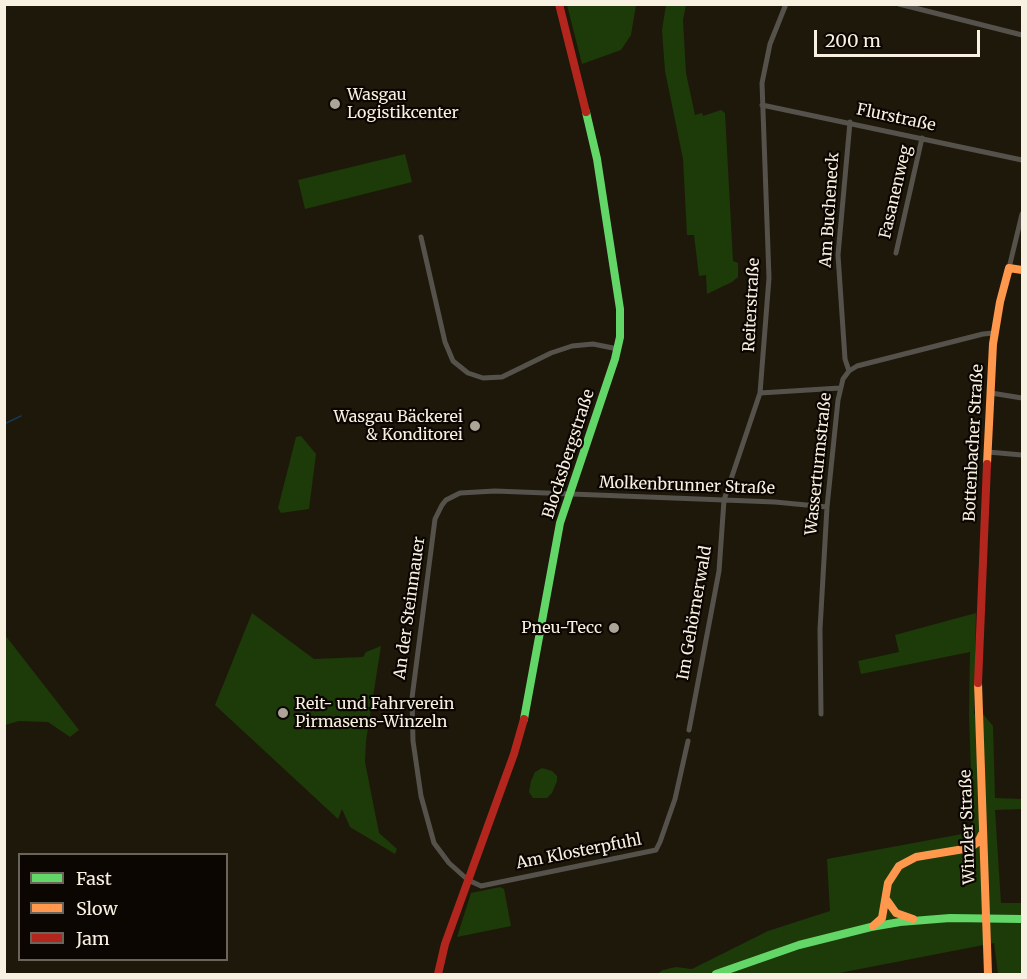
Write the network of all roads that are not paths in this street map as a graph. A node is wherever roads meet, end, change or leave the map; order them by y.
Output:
1 (559, 4) edge
2 (786, 4) edge
3 (899, 4) edge
4 (1023, 35) edge
5 (762, 105) junction
6 (850, 122) junction
7 (922, 138) junction
8 (1023, 160) edge
9 (1023, 214) edge
10 (421, 237) dead end
11 (896, 253) dead end
12 (1009, 268) junction
13 (1023, 270) edge
14 (994, 333) junction
15 (618, 349) junction
16 (849, 371) junction
17 (840, 388) junction
18 (760, 393) junction
19 (991, 393) junction
20 (1023, 398) edge
21 (988, 452) junction
22 (1023, 455) edge
23 (568, 495) junction
24 (724, 500) junction
25 (442, 505) joint
26 (826, 507) junction
27 (977, 678) joint
28 (821, 714) dead end
29 (689, 730) dead end
30 (688, 741) dead end
31 (982, 833) junction
32 (963, 850) junction
33 (983, 861) junction
34 (468, 880) junction
35 (885, 894) junction
36 (1023, 919) edge
37 (929, 920) junction
38 (871, 927) junction
39 (438, 975) edge
40 (716, 975) edge
41 (988, 975) edge

1 - 15 main road, Blocksbergstraße
2 - 5 street, Reiterstraße
3 - 4 street
5 - 6 street, Flurstraße
5 - 18 street, Reiterstraße
6 - 7 street, Flurstraße
6 - 16 street, Am Bucheneck
7 - 8 street, Flurstraße
7 - 11 street, Fasanenweg
9 - 12 street, Bottenbacher Straße
10 - 15 street
12 - 13 main road
12 - 14 main road, Bottenbacher Straße
14 - 16 street
14 - 19 main road, Bottenbacher Straße
15 - 23 main road, Blocksbergstraße
16 - 17 street, Wasserturmstraße
17 - 18 street
17 - 26 street, Wasserturmstraße
18 - 24 street, Reiterstraße
19 - 20 street
19 - 21 main road, Bottenbacher Straße
21 - 22 street
21 - 27 main road, Bottenbacher Straße
23 - 24 street, Molkenbrunner Straße
23 - 25 street, Molkenbrunner Straße
23 - 34 main road, Blocksbergstraße
24 - 26 street, Molkenbrunner Straße
24 - 29 street, Im Gehörnerwald
25 - 34 street, An der Steinmauer
26 - 28 street, Wasserturmstraße
27 - 31 main road, Winzler Straße
30 - 34 street, Am Klosterpfuhl
31 - 32 main road
31 - 33 main road, Winzler Straße
32 - 33 main road
32 - 35 main road
33 - 41 main road, Winzler Straße
34 - 39 main road, Blocksbergstraße
35 - 37 main road
35 - 38 main road
36 - 37 main road
37 - 38 main road
38 - 40 main road

